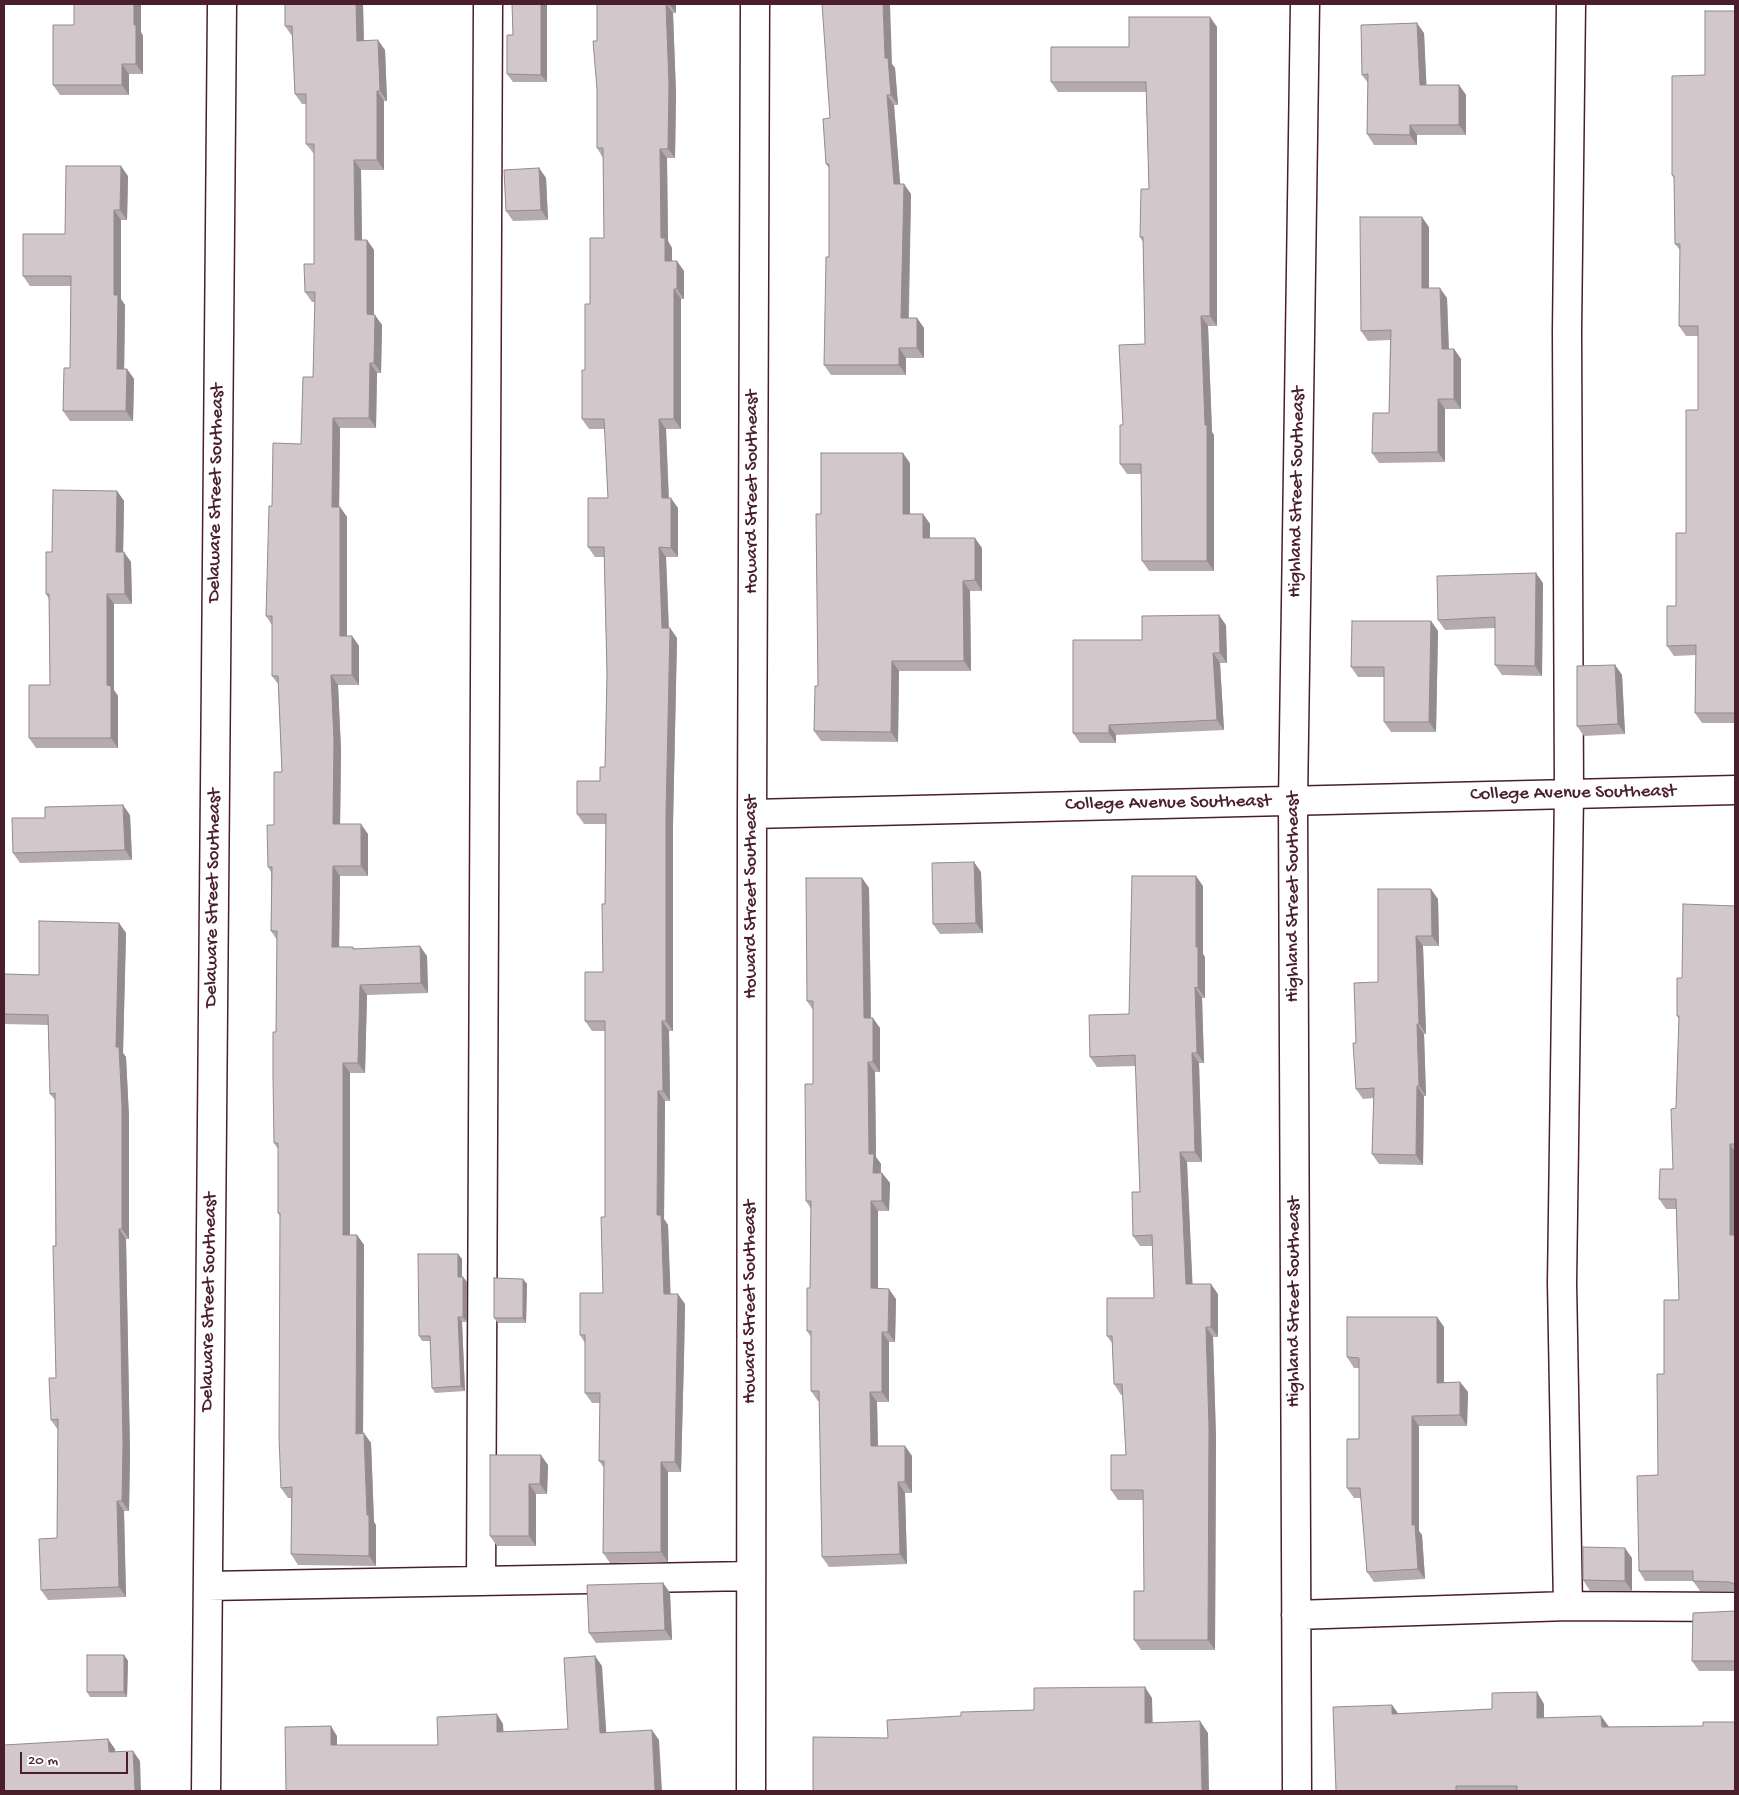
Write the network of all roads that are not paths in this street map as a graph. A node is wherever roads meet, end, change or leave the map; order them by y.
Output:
1 (222, 4) edge
2 (488, 4) edge
3 (755, 4) edge
4 (1305, 4) edge
5 (1571, 4) edge
6 (1735, 790) edge
7 (1569, 794) junction
8 (1293, 801) junction
9 (752, 814) junction
10 (751, 1576) junction
11 (481, 1581) junction
12 (208, 1586) junction
13 (1568, 1606) junction
14 (1735, 1607) edge
15 (1296, 1616) junction
16 (206, 1791) edge
17 (751, 1791) edge
18 (1297, 1791) edge

1 - 12 street, Delaware Street Southeast
2 - 11 street
3 - 9 street, Howard Street Southeast
4 - 8 street, Highland Street Southeast
5 - 7 street
6 - 7 street, College Avenue Southeast
7 - 8 street, College Avenue Southeast
7 - 13 street
8 - 9 street, College Avenue Southeast
8 - 15 street, Highland Street Southeast
9 - 10 street, Howard Street Southeast
10 - 11 street
10 - 17 street, Howard Street Southeast
11 - 12 street
12 - 16 street, Delaware Street Southeast
13 - 14 street
13 - 15 street
15 - 18 street, Highland Street Southeast

